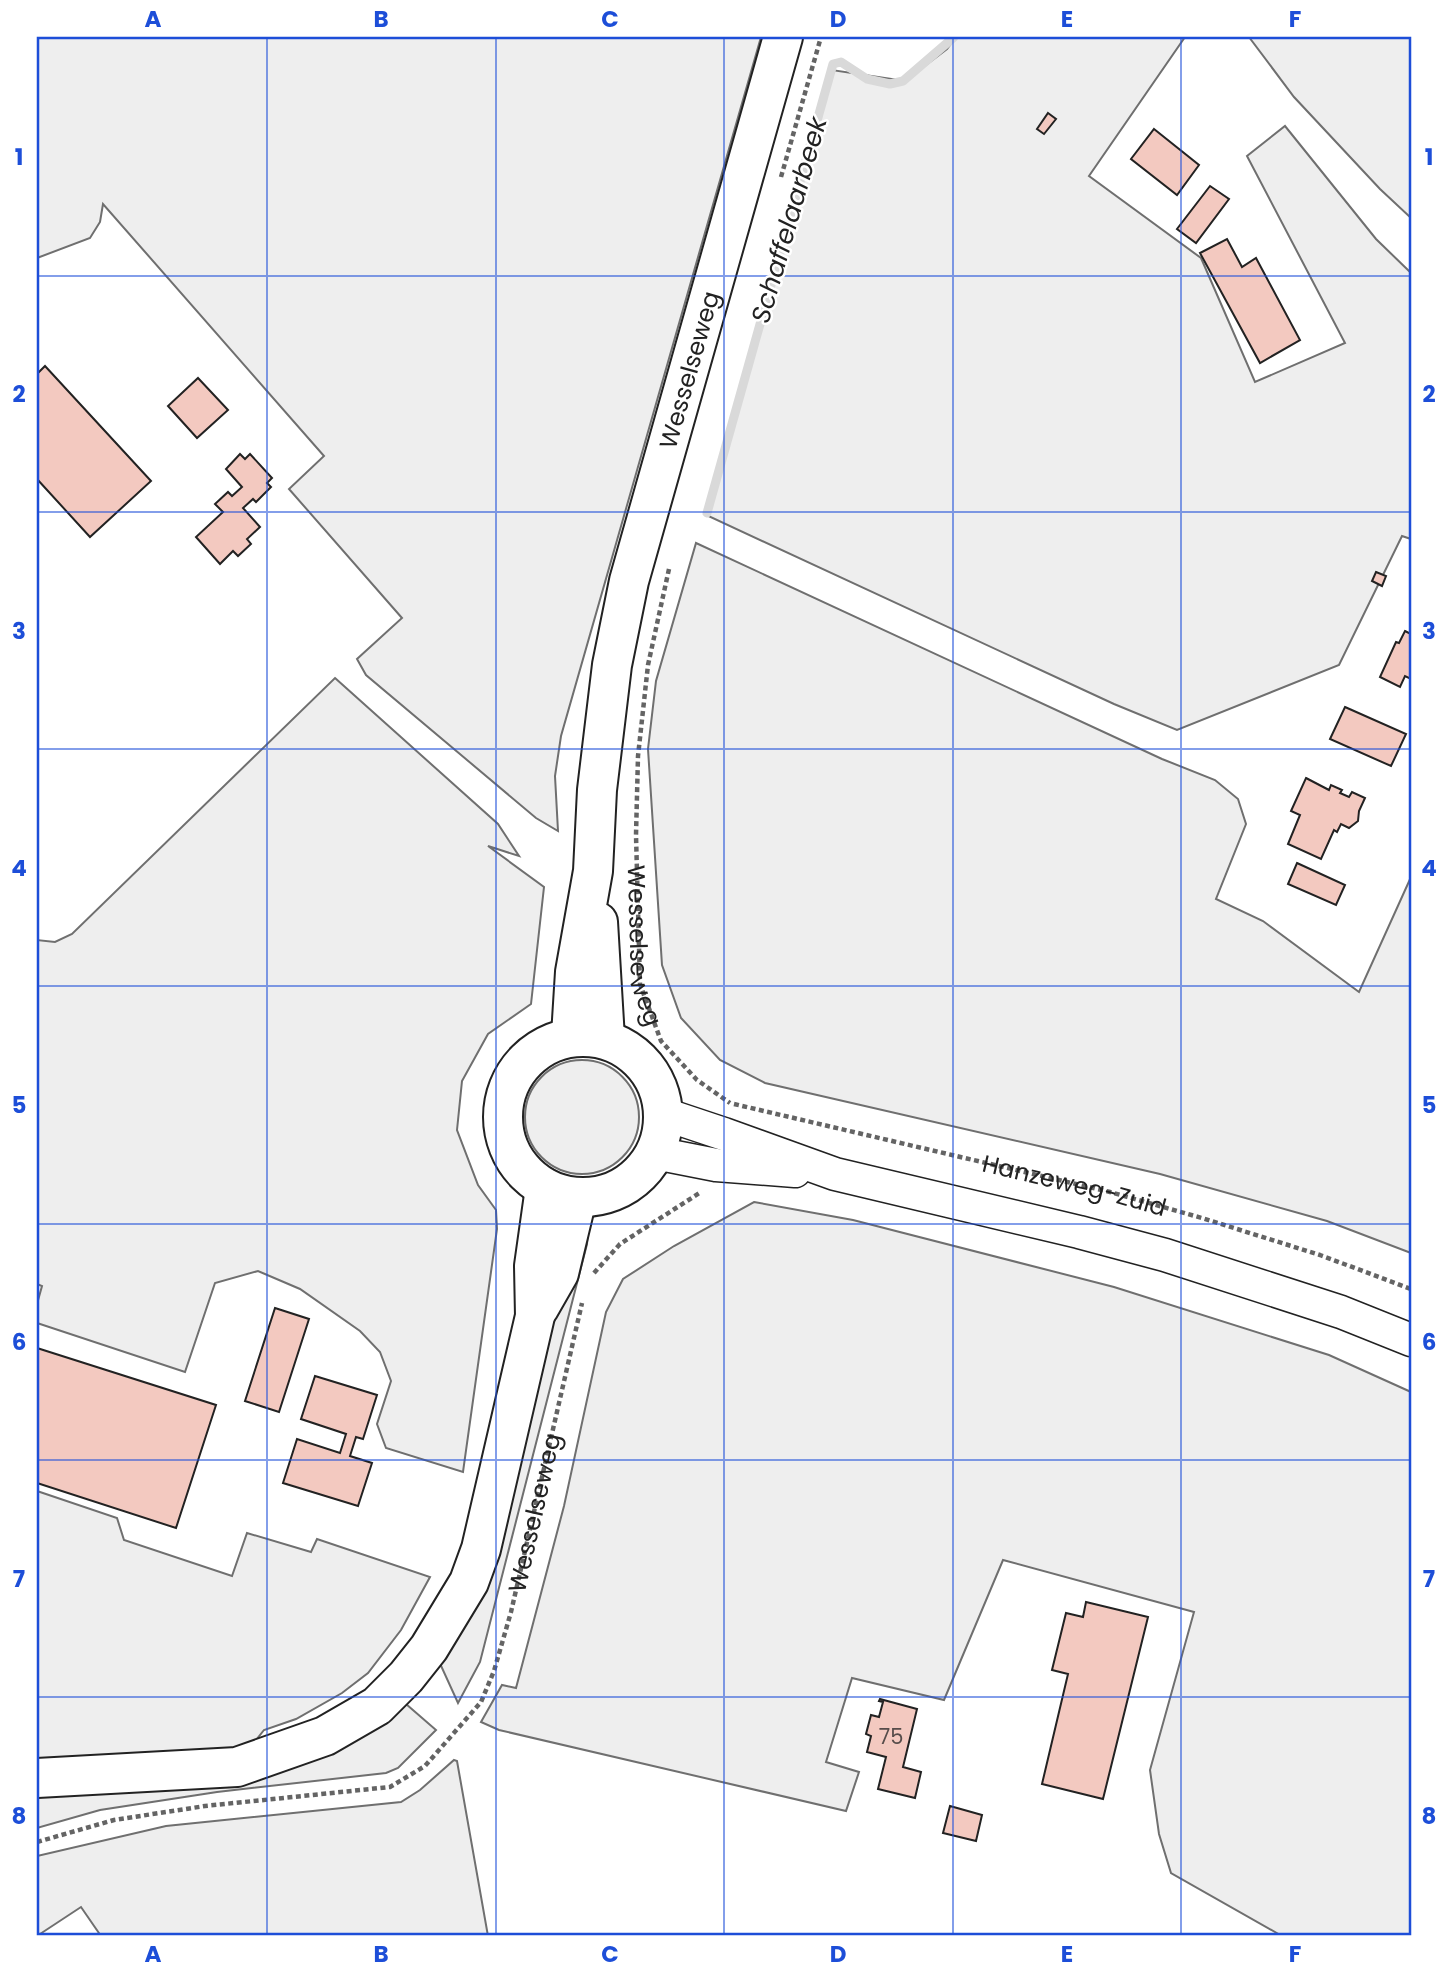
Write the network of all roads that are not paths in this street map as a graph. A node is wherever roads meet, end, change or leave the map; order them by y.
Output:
1 (783, 37) edge
2 (588, 1038) junction
3 (664, 1114) junction
4 (655, 1153) junction
5 (835, 1174) junction
6 (561, 1193) junction
7 (1411, 1340) edge
8 (37, 1778) edge

1 - 2 main road, Wesselseweg
2 - 3 main road
2 - 6 main road
3 - 4 main road
3 - 5 street, Hanzeweg-Zuid
4 - 5 street, Hanzeweg-Zuid
4 - 6 main road
5 - 7 street, Hanzeweg-Zuid
6 - 8 main road, Wesselseweg

